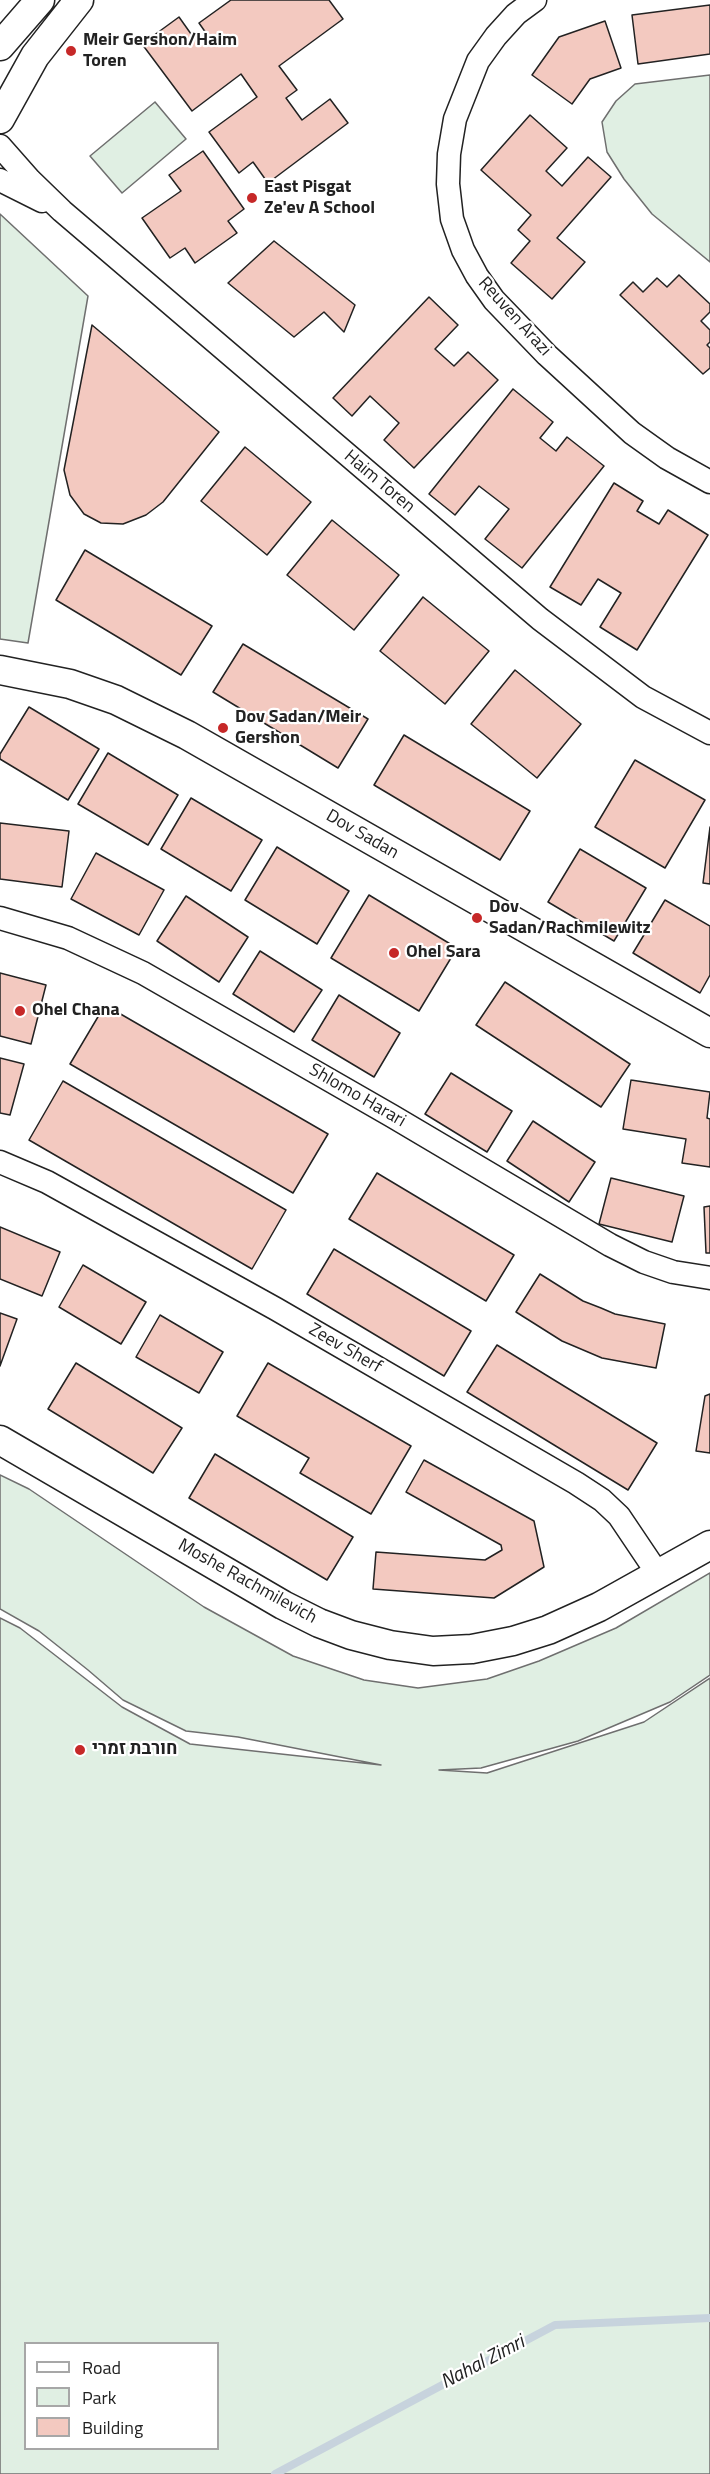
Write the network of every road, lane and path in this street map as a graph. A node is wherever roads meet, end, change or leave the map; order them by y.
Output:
1 (40, 0) edge
2 (79, 0) edge
3 (536, 0) edge
4 (0, 46) edge
5 (0, 119) edge
6 (0, 146) edge
7 (0, 180) edge
8 (62, 211) junction
9 (710, 482) edge
10 (0, 669) edge
11 (710, 733) edge
12 (0, 918) edge
13 (710, 1034) edge
14 (0, 1162) edge
15 (710, 1278) edge
16 (0, 1440) edge
17 (710, 1545) edge
18 (658, 1574) junction

1 - 4 street
2 - 5 street
3 - 9 street, Reuven Arazi
6 - 8 street, Haim Toren
7 - 8 street, Haim Toren
8 - 11 street, Haim Toren
10 - 13 street, Dov Sadan
12 - 15 street, Shlomo Harari
14 - 18 street, Zeev Sherf
16 - 18 street, Moshe Rachmilevich
17 - 18 street, Moshe Rachmilevich

